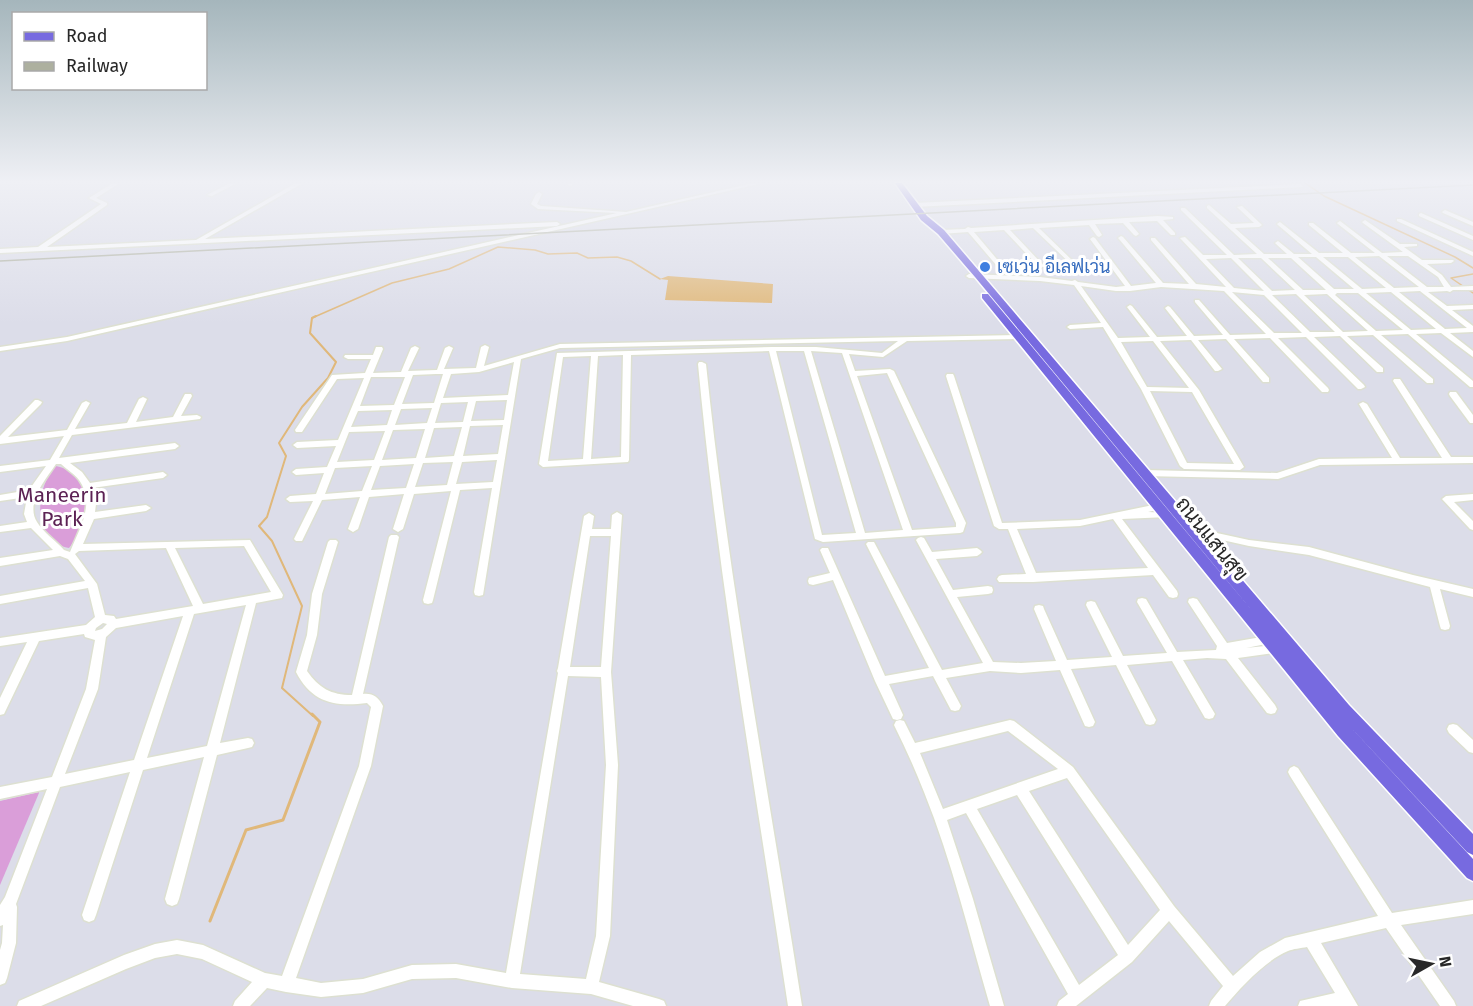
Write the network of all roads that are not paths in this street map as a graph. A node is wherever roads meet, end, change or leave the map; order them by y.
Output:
1 (67, 230) edge
2 (217, 230) edge
3 (434, 230) edge
4 (552, 230) edge
5 (932, 230) edge
6 (938, 230) edge
7 (959, 230) edge
8 (969, 230) edge
9 (1007, 230) edge
10 (1038, 230) edge
11 (1093, 230) edge
12 (1133, 230) edge
13 (1169, 230) edge
14 (1204, 230) edge
15 (1232, 230) edge
16 (1287, 230) edge
17 (1319, 230) edge
18 (1349, 230) edge
19 (1376, 230) edge
20 (1421, 230) edge
21 (1455, 230) edge
22 (941, 232) junction
23 (1136, 234) dead end
24 (1173, 234) dead end
25 (1121, 238) dead end
26 (1183, 238) dead end
27 (1473, 238) edge
28 (1153, 239) dead end
29 (198, 241) junction
30 (1278, 243) dead end
31 (1415, 245) dead end
32 (1397, 246) junction
33 (39, 249) junction
34 (0, 251) edge
35 (1349, 254) junction
36 (1379, 254) junction
37 (1408, 254) junction
38 (1473, 254) edge
39 (1316, 255) junction
40 (1231, 256) junction
41 (1261, 256) junction
42 (1292, 256) junction
43 (1201, 257) junction
44 (1451, 261) dead end
45 (1419, 262) junction
46 (999, 265) dead end
47 (1041, 266) dead end
48 (1075, 266) dead end
49 (974, 276) junction
50 (1075, 282) junction
51 (1161, 285) junction
52 (1194, 286) junction
53 (1473, 288) edge
54 (1130, 289) junction
55 (1230, 290) junction
56 (1424, 290) junction
57 (1450, 290) junction
58 (1394, 291) junction
59 (1360, 292) junction
60 (1268, 293) junction
61 (1300, 293) junction
62 (1332, 293) junction
63 (1197, 301) dead end
64 (1130, 307) dead end
65 (1168, 308) dead end
66 (1444, 308) junction
67 (1473, 308) edge
68 (1106, 325) junction
69 (1070, 327) dead end
70 (1473, 330) edge
71 (1443, 331) junction
72 (1408, 332) junction
73 (1376, 333) junction
74 (1341, 334) junction
75 (1309, 335) junction
76 (1271, 336) junction
77 (1018, 337) junction
78 (1229, 337) junction
79 (1192, 338) junction
80 (1155, 339) junction
81 (889, 340) junction
82 (906, 340) junction
83 (1116, 340) junction
84 (485, 347) dead end
85 (415, 348) dead end
86 (449, 348) dead end
87 (0, 349) edge
88 (772, 349) junction
89 (807, 349) junction
90 (627, 353) junction
91 (845, 353) junction
92 (595, 354) junction
93 (873, 355) junction
94 (1473, 355) edge
95 (348, 357) dead end
96 (518, 358) junction
97 (697, 359) junction
98 (1218, 369) dead end
99 (479, 370) junction
100 (1380, 370) dead end
101 (443, 373) junction
102 (852, 374) junction
103 (406, 375) junction
104 (368, 376) junction
105 (950, 376) dead end
106 (1266, 380) dead end
107 (1397, 381) dead end
108 (1430, 381) dead end
109 (1473, 385) edge
110 (1361, 387) dead end
111 (1145, 389) junction
112 (1195, 390) junction
113 (1325, 390) dead end
114 (1453, 394) dead end
115 (188, 396) dead end
116 (511, 397) junction
117 (473, 398) junction
118 (143, 399) dead end
119 (38, 402) dead end
120 (86, 403) dead end
121 (437, 403) junction
122 (1363, 404) dead end
123 (398, 407) junction
124 (355, 409) junction
125 (197, 417) dead end
126 (176, 419) junction
127 (1473, 421) edge
128 (507, 422) junction
129 (467, 424) junction
130 (130, 425) junction
131 (430, 426) junction
132 (390, 428) junction
133 (299, 430) dead end
134 (346, 430) junction
135 (70, 432) junction
136 (0, 441) edge
137 (341, 443) junction
138 (297, 445) dead end
139 (175, 446) dead end
140 (501, 457) junction
141 (458, 459) junction
142 (1397, 460) junction
143 (1448, 460) junction
144 (1473, 460) edge
145 (64, 461) junction
146 (419, 461) junction
147 (53, 462) junction
148 (587, 462) junction
149 (377, 463) junction
150 (331, 468) junction
151 (0, 469) edge
152 (296, 472) dead end
153 (1144, 473) junction
154 (163, 475) dead end
155 (495, 484) junction
156 (89, 486) junction
157 (453, 487) junction
158 (410, 490) junction
159 (32, 493) junction
160 (366, 494) junction
161 (319, 496) junction
162 (1473, 497) edge
163 (0, 498) edge
164 (291, 499) dead end
165 (146, 508) dead end
166 (1169, 510) junction
167 (617, 515) dead end
168 (91, 516) junction
169 (589, 516) dead end
170 (1119, 516) junction
171 (33, 524) junction
172 (1011, 526) junction
173 (1473, 527) edge
174 (0, 529) edge
175 (353, 529) dead end
176 (1194, 531) junction
177 (586, 532) junction
178 (616, 533) junction
179 (909, 534) junction
180 (862, 537) junction
181 (298, 539) dead end
182 (921, 540) dead end
183 (333, 542) dead end
184 (871, 544) dead end
185 (169, 545) junction
186 (825, 550) dead end
187 (70, 552) junction
188 (977, 552) dead end
189 (929, 556) junction
190 (0, 562) edge
191 (1156, 571) junction
192 (836, 576) junction
193 (1033, 578) junction
194 (1002, 579) dead end
195 (813, 581) dead end
196 (92, 584) junction
197 (1434, 584) junction
198 (988, 590) dead end
199 (479, 592) dead end
200 (1473, 593) edge
201 (950, 594) junction
202 (1173, 594) dead end
203 (0, 600) edge
204 (252, 600) junction
205 (428, 600) dead end
206 (1142, 602) dead end
207 (1193, 602) dead end
208 (1091, 605) dead end
209 (1039, 609) dead end
210 (195, 610) junction
211 (101, 619) junction
212 (113, 624) junction
213 (1445, 626) dead end
214 (89, 629) junction
215 (101, 635) junction
216 (35, 637) junction
217 (0, 642) edge
218 (1270, 644) junction
219 (1227, 651) junction
220 (1173, 656) junction
221 (1118, 660) junction
222 (1062, 664) junction
223 (990, 666) junction
224 (562, 671) junction
225 (606, 672) junction
226 (937, 673) junction
227 (881, 681) junction
228 (356, 700) junction
229 (955, 706) dead end
230 (1271, 709) dead end
231 (0, 710) edge
232 (1209, 714) dead end
233 (1150, 720) dead end
234 (1089, 722) dead end
235 (1453, 729) dead end
236 (249, 743) dead end
237 (1473, 748) edge
238 (913, 749) junction
239 (212, 751) junction
240 (140, 765) junction
241 (1069, 771) junction
242 (1294, 772) dead end
243 (58, 782) junction
244 (1020, 788) junction
245 (0, 793) edge
246 (969, 807) junction
247 (941, 816) junction
248 (1473, 846) edge
249 (1473, 872) edge
250 (172, 899) dead end
251 (10, 901) junction
252 (1473, 907) edge
253 (1169, 911) junction
254 (89, 915) dead end
255 (0, 919) edge
256 (1389, 920) junction
257 (1310, 939) junction
258 (1127, 957) junction
259 (0, 978) edge
260 (264, 980) junction
261 (512, 981) junction
262 (286, 985) junction
263 (1232, 986) junction
264 (591, 987) junction
265 (1077, 995) junction
266 (1348, 1002) edge
267 (24, 1006) edge
268 (240, 1006) edge
269 (659, 1006) edge
270 (795, 1006) edge
271 (997, 1006) edge
272 (1064, 1006) edge
273 (1216, 1006) edge
274 (1305, 1006) edge
275 (1449, 1006) edge

1 - 33 street
2 - 29 street
3 - 29 street
4 - 87 street
5 - 49 main road, ถนนแสนสุข
6 - 22 main road, ถนนแสนสุข
7 - 22 street
8 - 46 street
9 - 47 street
10 - 48 street
11 - 54 street
12 - 23 street
13 - 24 street
14 - 40 street
15 - 41 street
16 - 39 street
17 - 35 street
18 - 36 street
19 - 32 street
20 - 38 street
21 - 27 street
22 - 49 main road, ถนนแสนสุข
25 - 51 street
26 - 43 street
28 - 52 street
29 - 33 street
30 - 42 street
31 - 32 street
32 - 37 street
33 - 34 street
35 - 36 street
35 - 39 street
35 - 58 street
36 - 37 street
36 - 56 street
37 - 45 street
39 - 42 street
39 - 59 street
40 - 41 street
40 - 43 street
40 - 60 street
41 - 42 street
41 - 61 street
42 - 62 street
43 - 55 street
44 - 45 street
45 - 57 street
49 - 50 street
49 - 77 main road, ถนนแสนสุข
49 - 153 main road, ถนนแสนสุข
50 - 54 street
50 - 68 street
51 - 52 street
51 - 54 street
52 - 55 street
53 - 57 street
55 - 60 street
55 - 76 street
56 - 57 street
56 - 58 street
56 - 66 street
58 - 59 street
58 - 71 street
59 - 62 street
59 - 72 street
60 - 61 street
60 - 75 street
61 - 62 street
61 - 74 street
62 - 73 street
63 - 78 street
64 - 80 street
65 - 79 street
66 - 67 street
66 - 70 street
68 - 69 street
68 - 83 street
70 - 71 street
71 - 72 street
71 - 94 street
72 - 73 street
72 - 109 street
73 - 74 street
73 - 108 street
74 - 75 street
74 - 100 street
75 - 76 street
75 - 110 street
76 - 78 street
76 - 113 street
77 - 82 street
77 - 166 main road, ถนนแสนสุข
78 - 79 street
78 - 106 street
79 - 80 street
79 - 98 street
80 - 83 street
80 - 112 street
81 - 82 street
81 - 93 street
81 - 96 street
82 - 93 street
83 - 111 street
84 - 99 street
85 - 103 street
86 - 101 street
88 - 89 street
88 - 97 street
88 - 180 street
89 - 91 street
89 - 180 street
90 - 92 street
90 - 97 street
90 - 148 street
91 - 93 street
91 - 102 street
92 - 148 street
92 - 148 street
95 - 104 street
96 - 99 street
96 - 116 street
97 - 270 street
99 - 101 street
101 - 103 street
101 - 121 street
102 - 179 street
102 - 179 street
103 - 104 street
103 - 123 street
104 - 124 street
104 - 133 street
105 - 172 street
107 - 143 street
111 - 112 street
111 - 112 street
114 - 127 street
115 - 126 street
116 - 117 street
116 - 128 street
117 - 121 street
117 - 129 street
118 - 130 street
119 - 136 street
120 - 135 street
121 - 123 street
121 - 131 street
122 - 142 street
123 - 124 street
123 - 132 street
124 - 134 street
125 - 126 street
126 - 130 street
128 - 129 street
128 - 140 street
129 - 131 street
129 - 141 street
130 - 135 street
131 - 132 street
131 - 146 street
132 - 134 street
132 - 149 street
134 - 137 street
135 - 136 street
135 - 147 street
137 - 138 street
137 - 150 street
139 - 145 street
140 - 141 street
140 - 155 street
141 - 146 street
141 - 157 street
142 - 143 street
142 - 153 street
143 - 144 street
145 - 147 street
145 - 156 street
146 - 149 street
146 - 158 street
147 - 151 street
147 - 159 street
149 - 150 street
149 - 160 street
150 - 152 street
150 - 161 street
153 - 166 main road, ถนนแสนสุข
154 - 156 street
155 - 157 street
155 - 199 street
156 - 168 street
157 - 158 street
157 - 205 street
158 - 160 street
158 - 228 street
159 - 163 street
159 - 171 street
160 - 161 street
160 - 175 street
161 - 164 street
161 - 181 street
162 - 173 street
165 - 168 street
166 - 170 street
166 - 176 main road, ถนนแสนสุข
166 - 218 main road, ถนนแสนสุข
167 - 178 street
168 - 187 street
169 - 177 street
170 - 172 street
170 - 191 street
171 - 174 street
171 - 187 street
172 - 193 street
176 - 197 street
176 - 248 main road, ถนนแสนสุข
177 - 178 street
177 - 224 street
178 - 225 street
179 - 180 street
182 - 189 street
183 - 228 street
184 - 226 street
185 - 187 street
185 - 204 street
185 - 210 street
186 - 192 street
187 - 190 street
187 - 196 street
188 - 189 street
189 - 201 street
191 - 193 street
191 - 202 street
192 - 195 street
192 - 227 street
193 - 194 street
196 - 203 street
196 - 211 street
197 - 200 street
197 - 213 street
198 - 201 street
201 - 223 street
204 - 210 street
204 - 239 street
206 - 220 street
207 - 219 street
208 - 221 street
209 - 222 street
210 - 212 street
210 - 240 street
211 - 212 street
211 - 214 street
212 - 215 street
214 - 215 street
214 - 216 street
215 - 243 street
216 - 217 street
216 - 231 street
218 - 219 street
218 - 249 main road, ถนนแสนสุข
219 - 220 street
219 - 230 street
220 - 221 street
220 - 232 street
221 - 222 street
221 - 233 street
222 - 223 street
222 - 234 street
223 - 226 street
224 - 225 street
224 - 261 street
225 - 264 street
226 - 227 street
226 - 229 street
227 - 238 street
228 - 262 street
235 - 237 street
236 - 239 street
238 - 241 street
238 - 247 street
239 - 240 street
239 - 250 street
240 - 243 street
240 - 254 street
241 - 244 street
241 - 253 street
242 - 256 street
243 - 245 street
243 - 251 street
244 - 246 street
244 - 258 street
246 - 247 street
246 - 265 street
247 - 271 street
251 - 255 street
251 - 259 street
252 - 256 street
253 - 258 street
253 - 263 street
256 - 257 street
256 - 275 street
257 - 263 street
257 - 266 street
258 - 265 street
260 - 262 street
260 - 267 street
260 - 268 street
261 - 262 street
261 - 264 street
263 - 273 street
264 - 269 street
265 - 272 street
266 - 274 street

